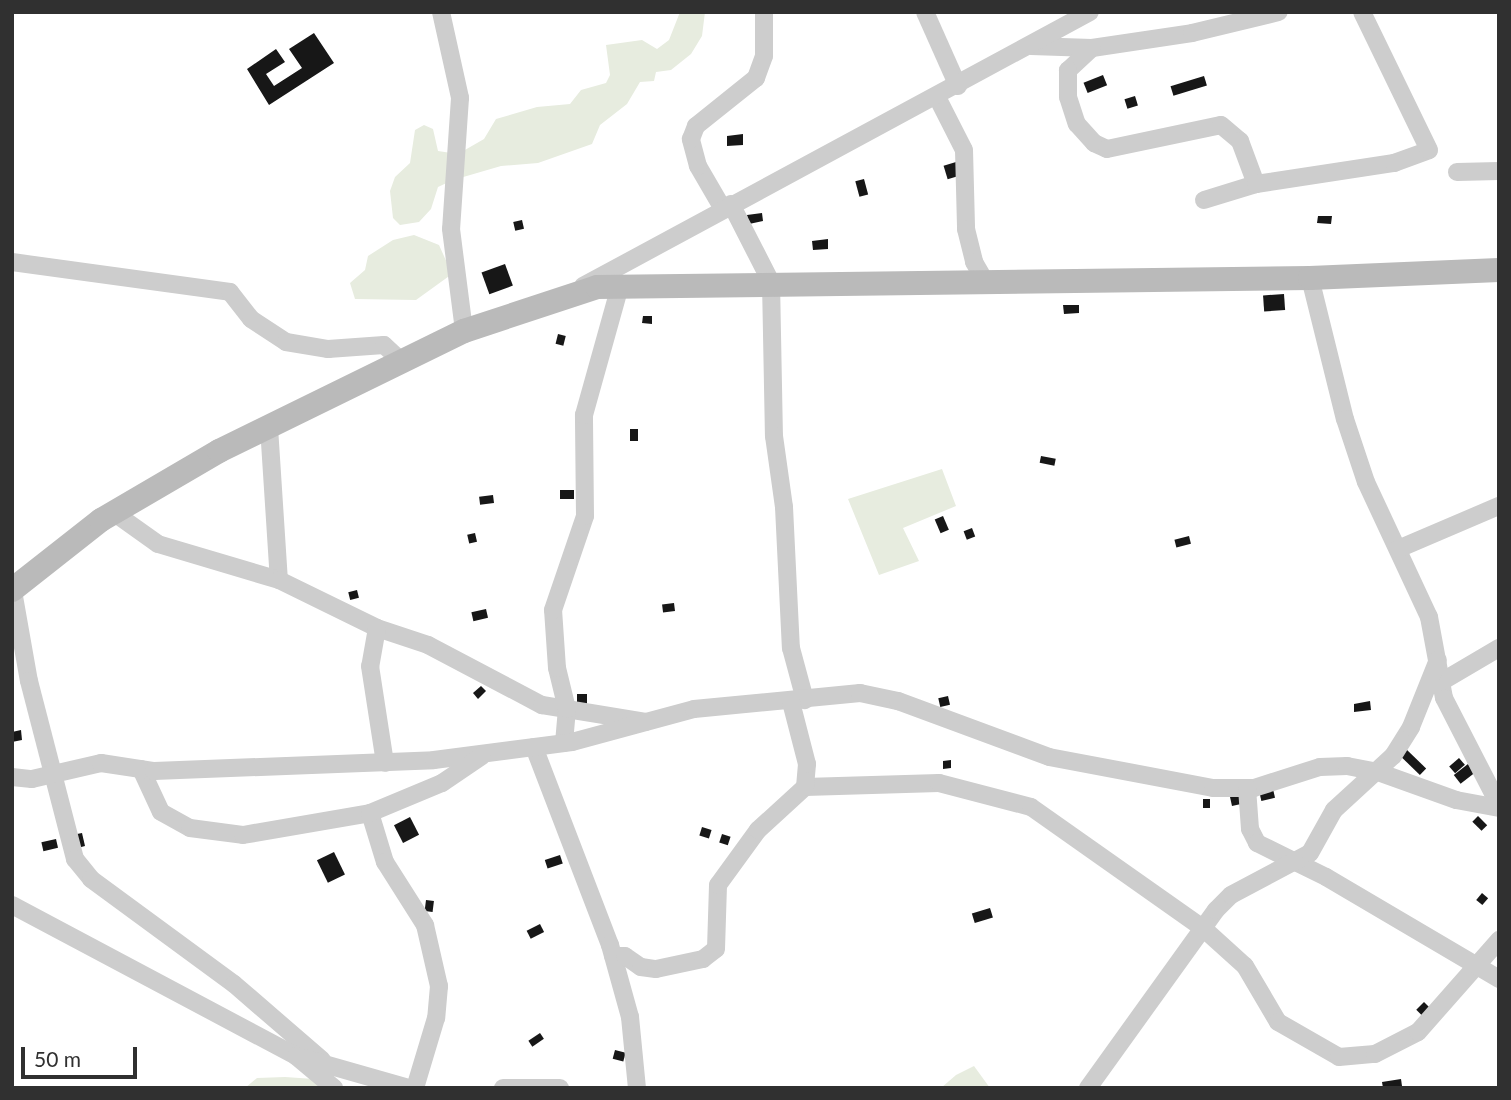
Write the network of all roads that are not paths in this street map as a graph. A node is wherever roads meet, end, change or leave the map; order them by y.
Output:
1 (441, 12) edge
2 (764, 12) edge
3 (925, 12) edge
4 (1090, 12) edge
5 (1279, 12) edge
6 (1362, 12) edge
7 (1029, 46) junction
8 (1092, 48) junction
9 (958, 86) junction
10 (937, 97) junction
11 (1499, 171) edge
12 (1457, 172) dead end
13 (1256, 184) junction
14 (1204, 200) dead end
15 (727, 206) junction
16 (12, 262) edge
17 (1499, 270) edge
18 (1310, 278) junction
19 (984, 279) junction
20 (771, 282) junction
21 (620, 286) junction
22 (571, 293) junction
23 (464, 331) junction
24 (400, 360) junction
25 (269, 427) junction
26 (1499, 506) edge
27 (113, 512) junction
28 (1398, 549) junction
29 (279, 580) junction
30 (13, 588) edge
31 (377, 628) junction
32 (1499, 648) edge
33 (1438, 660) junction
34 (1441, 682) junction
35 (798, 701) junction
36 (567, 709) junction
37 (646, 722) junction
38 (564, 743) junction
39 (534, 747) junction
40 (487, 753) junction
41 (385, 763) junction
42 (141, 769) junction
43 (1378, 772) junction
44 (52, 773) junction
45 (12, 777) edge
46 (805, 787) junction
47 (1247, 788) junction
48 (1499, 806) edge
49 (370, 813) junction
50 (1298, 864) junction
51 (12, 905) edge
52 (1204, 929) junction
53 (1499, 940) edge
54 (613, 956) junction
55 (1478, 968) junction
56 (1499, 979) edge
57 (296, 1056) junction
58 (323, 1060) junction
59 (334, 1088) edge
60 (408, 1088) edge
61 (415, 1088) edge
62 (503, 1088) edge
63 (560, 1088) edge
64 (637, 1088) edge
65 (1088, 1088) edge

1 - 23 street
2 - 15 street
3 - 9 street
4 - 7 street
5 - 8 street
6 - 13 street
7 - 8 street
7 - 9 street
8 - 13 street
9 - 10 street
10 - 15 street
10 - 19 street
11 - 12 street
13 - 14 street
15 - 20 street
15 - 22 street
16 - 24 street
17 - 18 street
18 - 19 street
18 - 28 street
19 - 20 street
20 - 21 street
20 - 35 street
21 - 22 street
21 - 36 street
22 - 23 street
23 - 24 street
24 - 25 street
25 - 27 street
25 - 29 street
26 - 28 street
27 - 29 street
27 - 30 street
28 - 33 street
29 - 31 street
30 - 44 street
31 - 36 street
31 - 41 street
32 - 34 street
33 - 34 street
33 - 43 street
34 - 48 street
35 - 37 street
35 - 46 street
35 - 47 street
36 - 37 street
36 - 38 street
37 - 38 street
38 - 39 street
39 - 40 street
39 - 54 street
40 - 41 street
40 - 49 street
41 - 42 street
42 - 44 street
42 - 49 street
43 - 47 street
43 - 48 street
43 - 50 street
44 - 45 street
44 - 58 street
46 - 52 street
46 - 54 street
47 - 50 street
49 - 61 street
50 - 52 street
50 - 55 street
51 - 57 street
52 - 55 street
52 - 65 street
53 - 55 street
54 - 64 street
55 - 56 street
57 - 58 street
57 - 59 street
58 - 60 street
62 - 63 street

